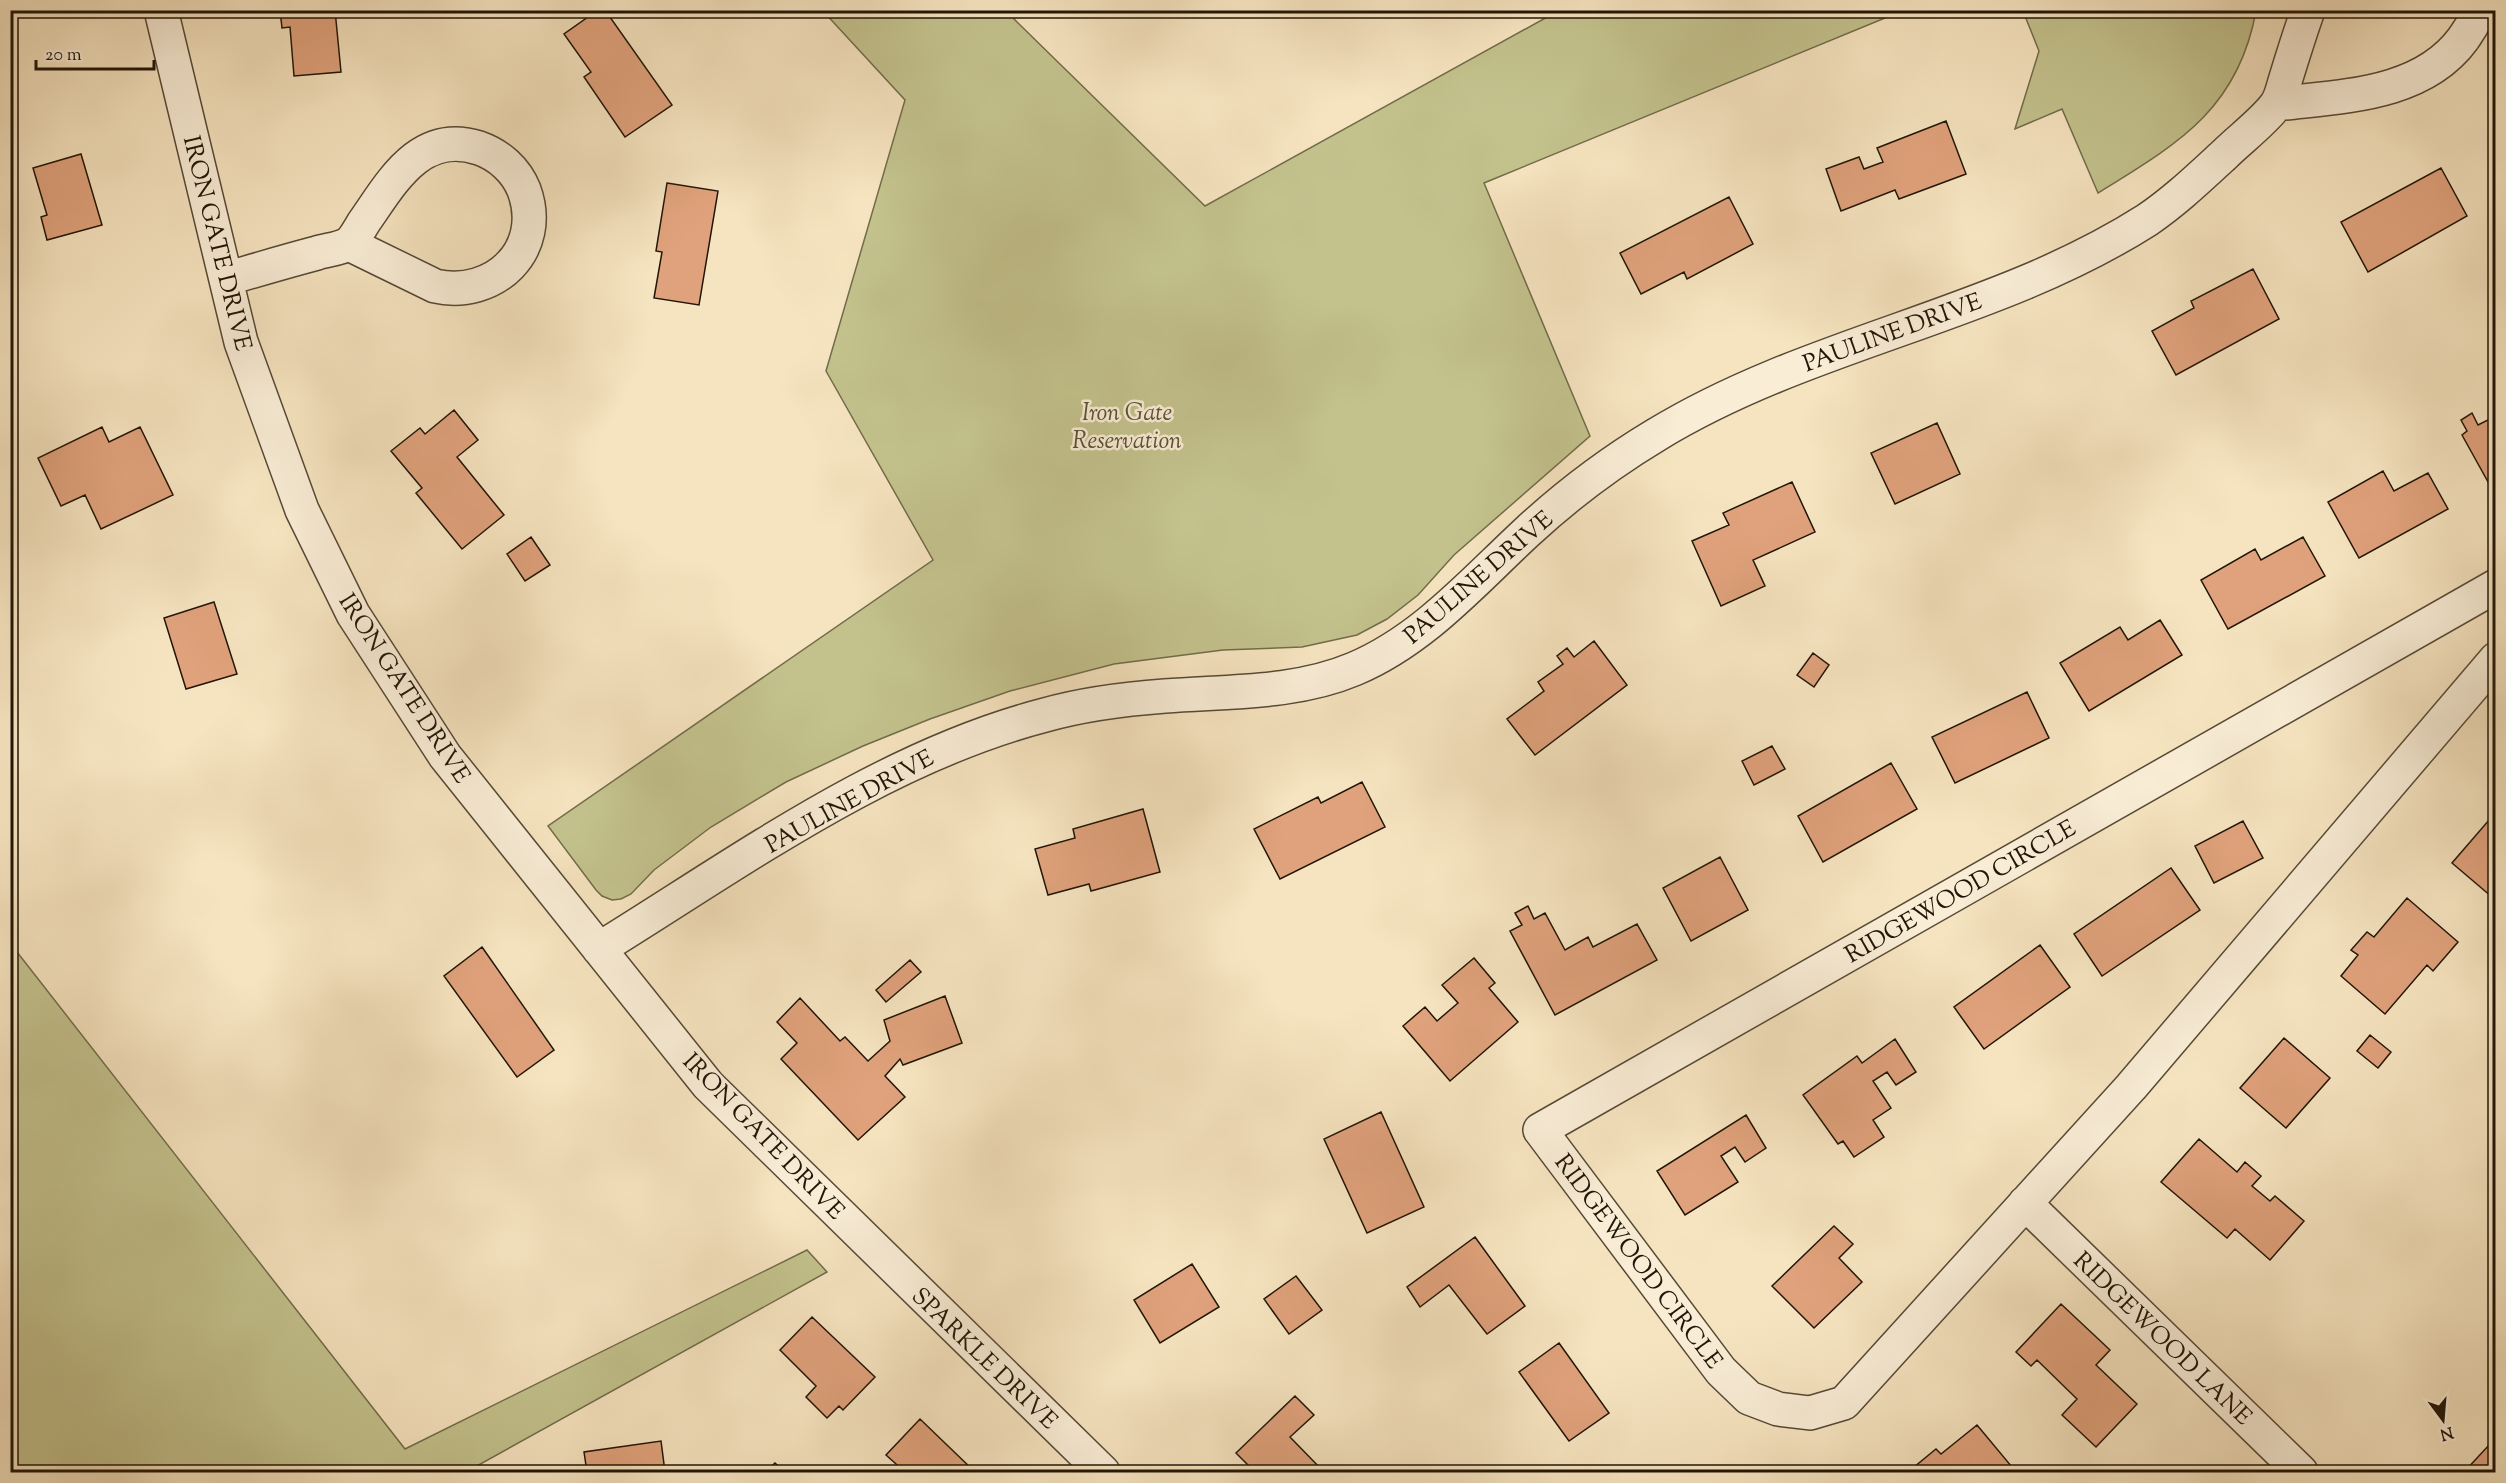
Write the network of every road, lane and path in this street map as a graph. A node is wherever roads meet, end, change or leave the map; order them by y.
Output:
1 (161, 10) edge
2 (2308, 10) edge
3 (2478, 10) edge
4 (2277, 104) junction
5 (349, 244) junction
6 (226, 279) junction
7 (2496, 586) edge
8 (2496, 659) edge
9 (599, 949) junction
10 (2025, 1203) junction
11 (868, 1243) joint
12 (1103, 1473) edge
13 (2301, 1473) edge

1 - 6 street, IRON GATE DRIVE
2 - 4 street, PAULINE DRIVE
3 - 4 street
4 - 9 street, PAULINE DRIVE
5 - 5 street
5 - 6 street
6 - 9 street, IRON GATE DRIVE
7 - 10 street, RIDGEWOOD CIRCLE
8 - 10 street, RIDGEWOOD CIRCLE
9 - 11 street, IRON GATE DRIVE
10 - 13 street, RIDGEWOOD LANE
11 - 12 street, SPARKLE DRIVE

